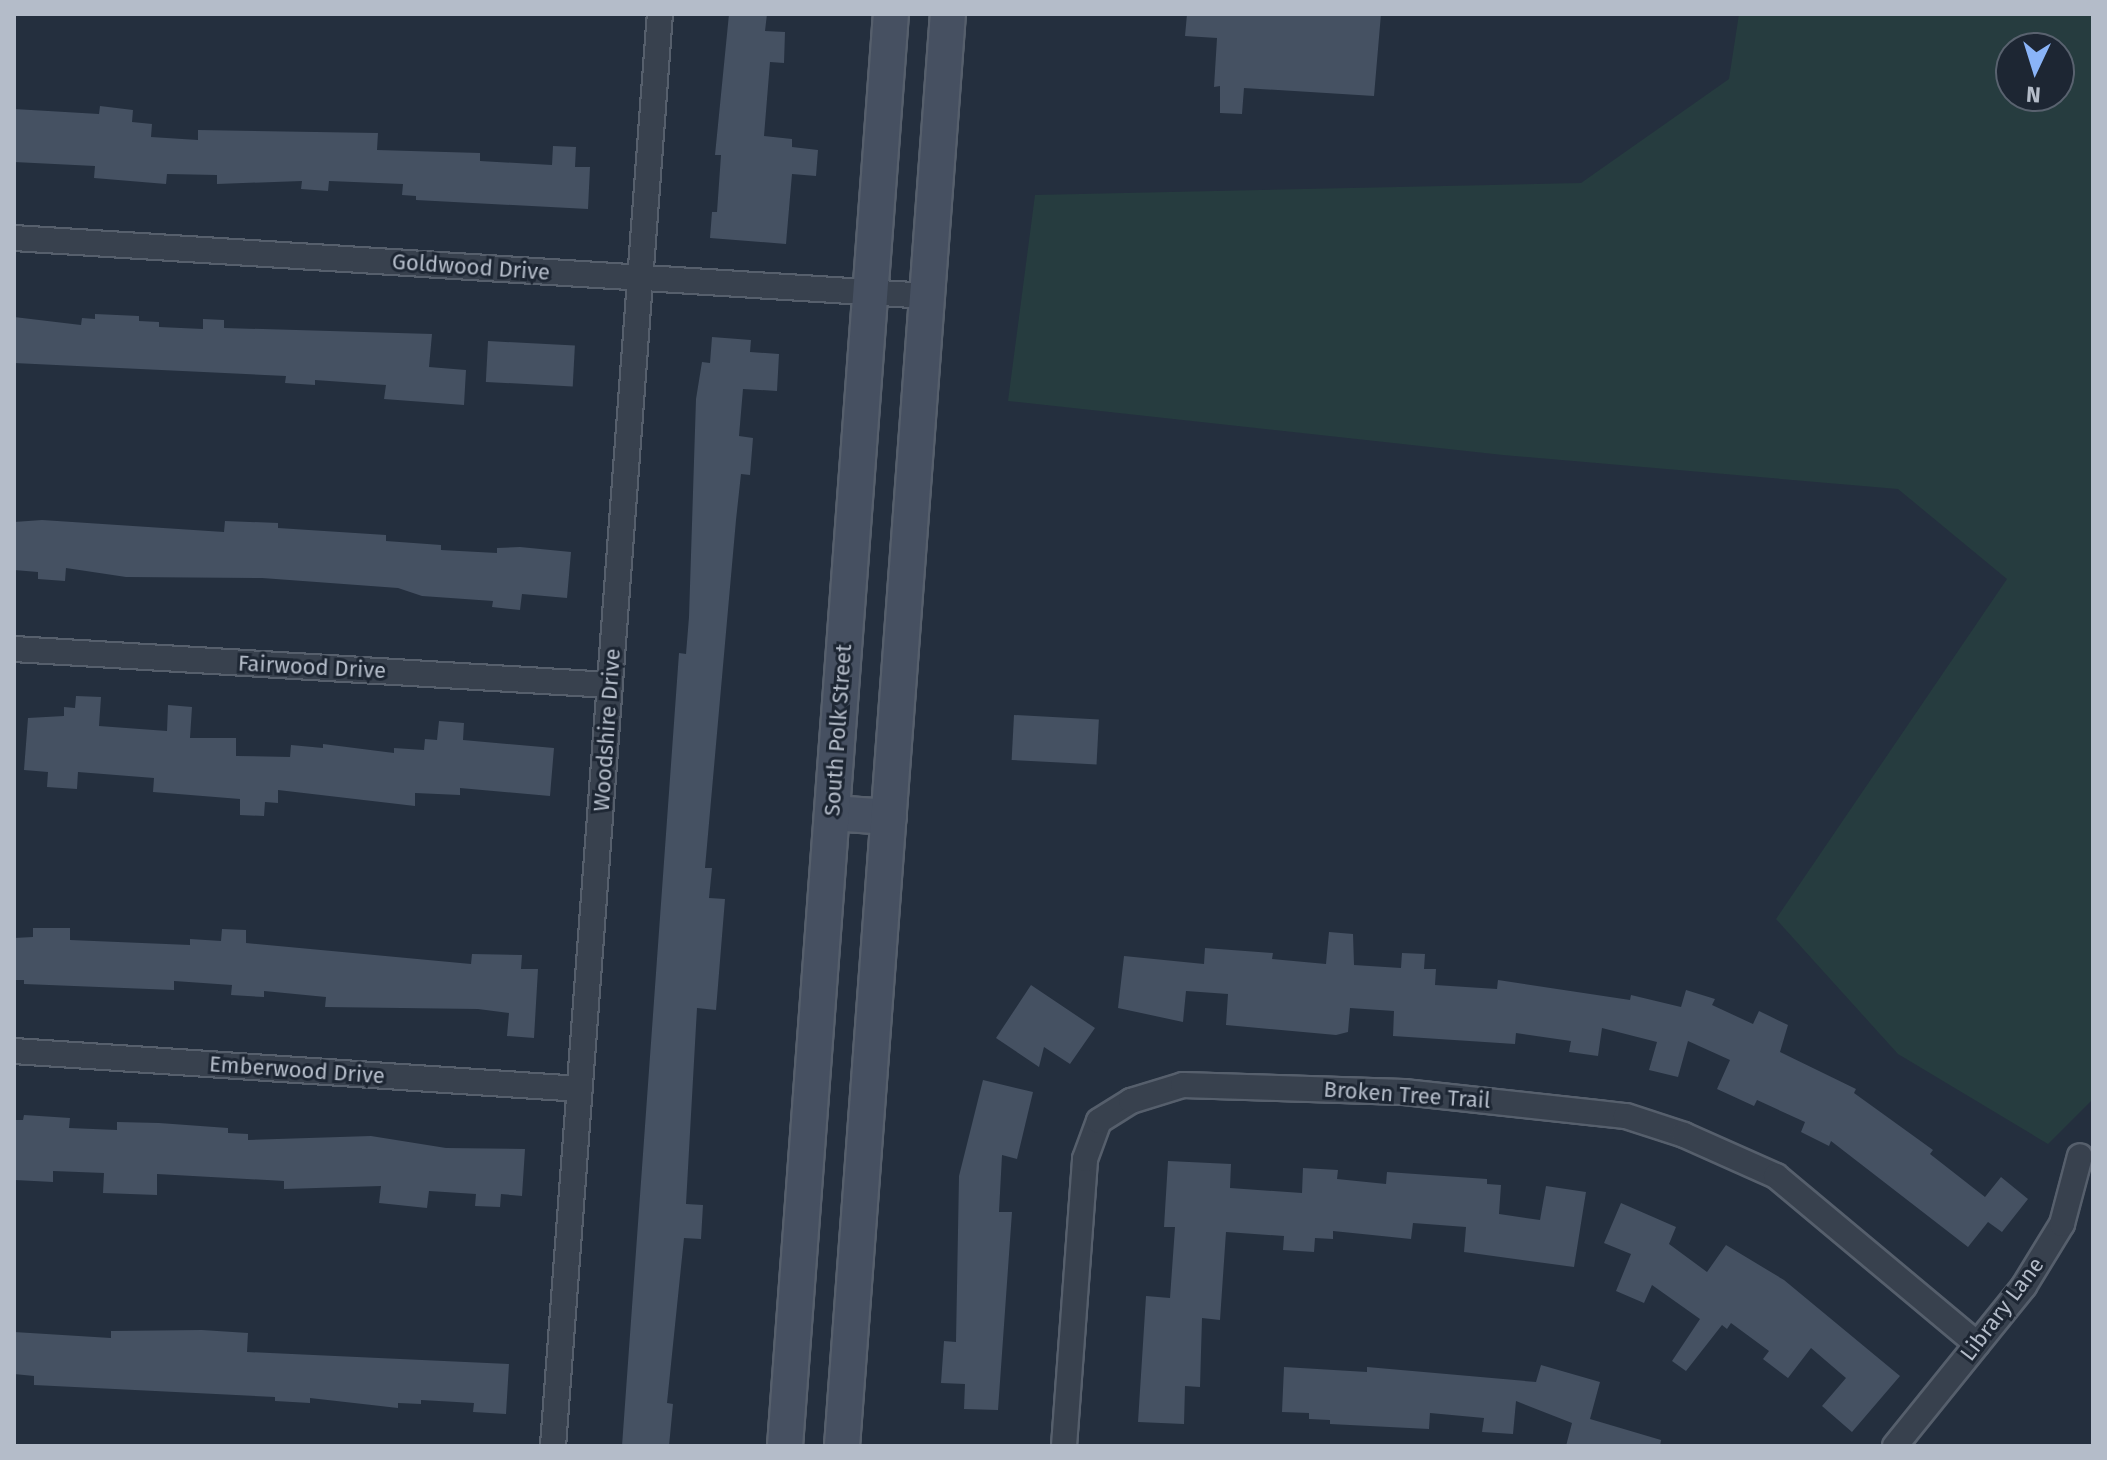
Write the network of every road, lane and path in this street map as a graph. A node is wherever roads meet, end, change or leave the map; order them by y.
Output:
1 (660, 14) edge
2 (891, 14) edge
3 (948, 14) edge
4 (14, 238) edge
5 (640, 278) junction
6 (870, 293) junction
7 (927, 296) junction
8 (14, 649) edge
9 (610, 685) junction
10 (832, 813) junction
11 (889, 817) junction
12 (14, 1051) edge
13 (580, 1089) junction
14 (2080, 1156) dead end
15 (1977, 1344) junction
16 (553, 1446) edge
17 (785, 1446) edge
18 (842, 1446) edge
19 (1064, 1446) edge
20 (1895, 1446) edge

1 - 5 street, Woodshire Drive
2 - 6 main road, South Polk Street
3 - 7 main road
4 - 5 street, Goldwood Drive
5 - 6 street, Goldwood Drive
5 - 9 street, Woodshire Drive
6 - 7 street, Goldwood Drive
6 - 10 main road, South Polk Street
7 - 11 main road
8 - 9 street, Fairwood Drive
9 - 13 street, Woodshire Drive
10 - 11 main road
10 - 17 main road, South Polk Street
11 - 18 main road
12 - 13 street, Emberwood Drive
13 - 16 street, Woodshire Drive
14 - 15 street, Library Lane
15 - 19 street, Broken Tree Trail
15 - 20 street, Library Lane

